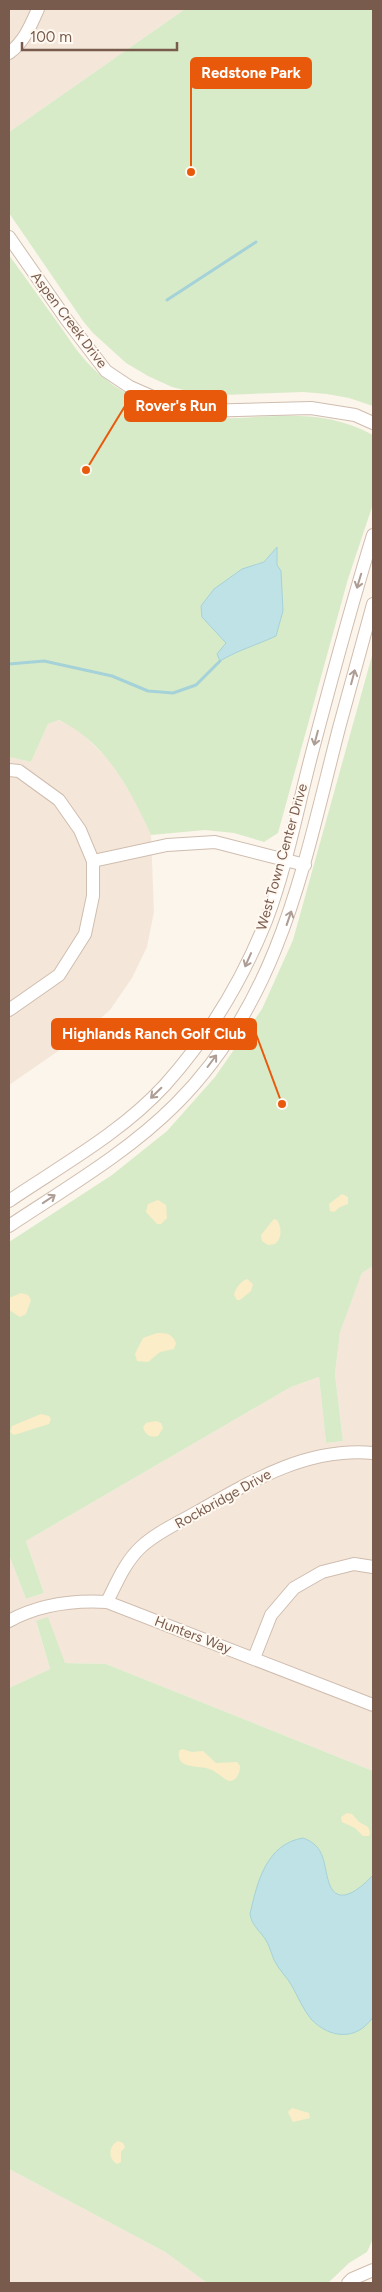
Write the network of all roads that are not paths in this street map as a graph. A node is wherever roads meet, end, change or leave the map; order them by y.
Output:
1 (38, 9) edge
2 (9, 53) edge
3 (9, 237) edge
4 (373, 423) edge
5 (373, 535) edge
6 (373, 604) edge
7 (9, 770) edge
8 (284, 860) junction
9 (93, 861) junction
10 (305, 865) junction
11 (9, 1010) edge
12 (9, 1201) edge
13 (9, 1226) edge
14 (373, 1453) edge
15 (373, 1567) edge
16 (107, 1602) junction
17 (9, 1621) edge
18 (254, 1658) junction
19 (373, 1705) edge
20 (373, 2270) edge
21 (348, 2283) edge

1 - 2 street
3 - 4 street, Aspen Creek Drive
5 -> 8 street, West Town Center Drive
10 -> 6 street, West Town Center Drive
7 - 9 street
8 - 9 street
8 - 10 street
8 -> 12 street, West Town Center Drive
9 - 11 street
13 -> 10 street, West Town Center Drive
14 - 16 street, Rockbridge Drive
15 - 18 street
16 - 17 street, Hunters Way
16 - 18 street, Hunters Way
18 - 19 street, Hunters Way
20 - 21 street

